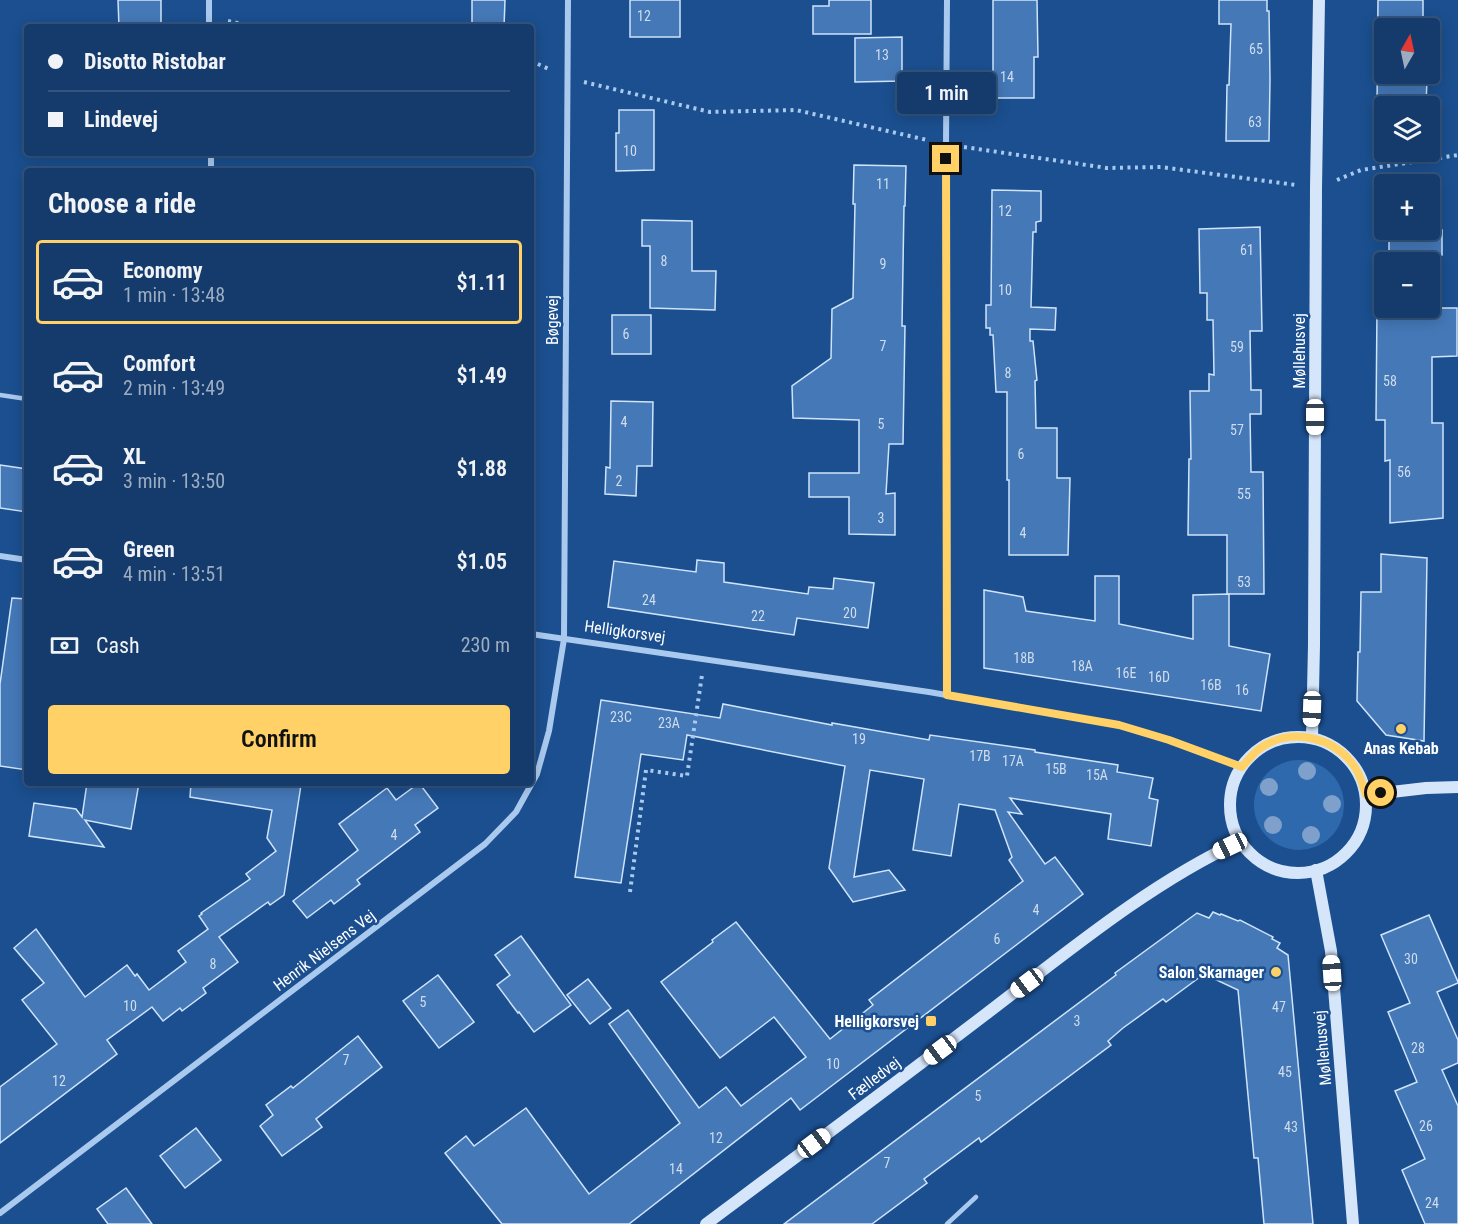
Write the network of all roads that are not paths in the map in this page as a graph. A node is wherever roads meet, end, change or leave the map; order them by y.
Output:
1 (209, 0) edge
2 (568, 0) edge
3 (947, 0) edge
4 (1318, 0) edge
5 (209, 24) edge
6 (0, 395) edge
7 (24, 399) edge
8 (0, 556) edge
9 (24, 560) edge
10 (534, 634) edge
11 (564, 639) junction
12 (947, 695) junction
13 (1312, 738) junction
14 (1242, 767) junction
15 (534, 779) edge
16 (530, 786) edge
17 (1458, 787) edge
18 (1366, 795) junction
19 (1241, 841) junction
20 (1317, 870) junction
21 (976, 1197) dead end
22 (0, 1213) edge
23 (706, 1224) edge
24 (947, 1224) edge
25 (1353, 1224) edge

1 - 5 street
2 - 11 street, Bøgevej
3 - 12 street
4 - 13 street, Møllehusvej
6 - 7 lane
8 - 9 street
10 - 11 street, Helligkorsvej
11 - 12 street, Helligkorsvej
11 - 15 street, Henrik Nielsens Vej
12 - 14 street, Helligkorsvej
13 - 14 street
13 - 18 street
14 - 19 street
16 - 22 street, Henrik Nielsens Vej
17 - 18 street
18 - 20 street
19 - 20 street
19 - 23 street, Fælledvej
20 - 25 street, Møllehusvej
21 - 24 lane

